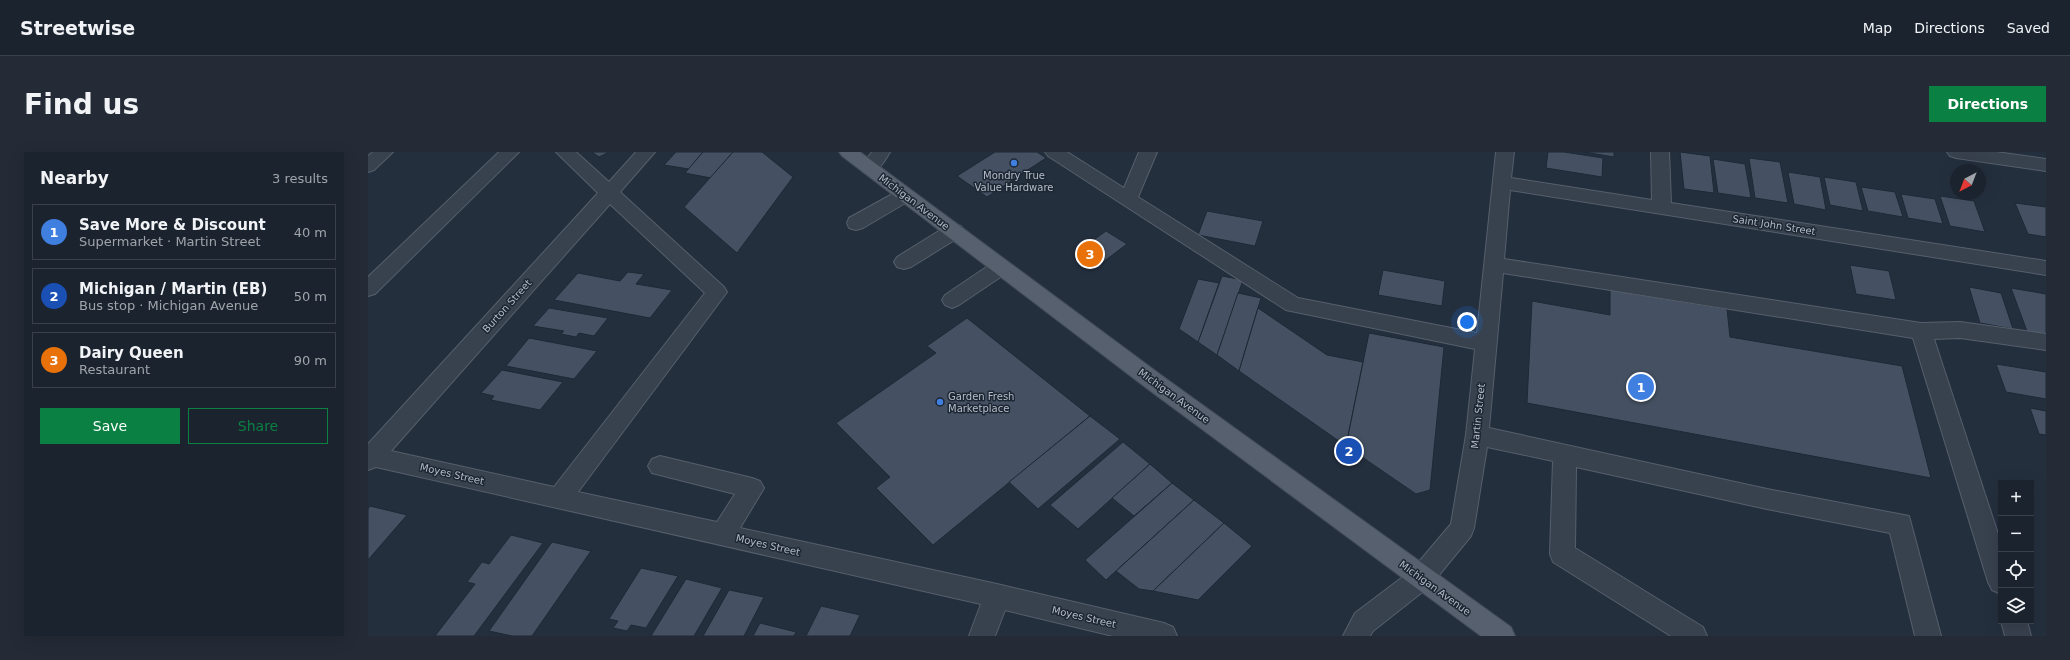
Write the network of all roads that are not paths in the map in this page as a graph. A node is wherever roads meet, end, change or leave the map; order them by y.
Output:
1 (384, 152) edge
2 (510, 152) edge
3 (565, 152) edge
4 (646, 152) edge
5 (848, 152) edge
6 (881, 152) edge
7 (1054, 152) edge
8 (1148, 152) edge
9 (1505, 152) edge
10 (1660, 152) edge
11 (1956, 152) edge
12 (2046, 164) edge
13 (368, 166) edge
14 (869, 168) junction
15 (1502, 183) junction
16 (609, 193) junction
17 (905, 195) junction
18 (1128, 200) junction
19 (1662, 207) junction
20 (856, 223) dead end
21 (954, 231) junction
22 (904, 262) dead end
23 (1494, 265) junction
24 (1001, 267) junction
25 (2046, 268) edge
26 (368, 290) edge
27 (952, 300) dead end
28 (1921, 332) junction
29 (1485, 342) junction
30 (2046, 342) edge
31 (1476, 435) junction
32 (1565, 455) junction
33 (370, 458) edge
34 (660, 466) dead end
35 (559, 498) junction
36 (722, 535) junction
37 (1998, 573) edge
38 (1421, 578) junction
39 (997, 596) junction
40 (2015, 624) edge
41 (1491, 633) edge
42 (982, 636) edge
43 (1164, 636) edge
44 (1356, 636) edge
45 (1694, 636) edge
46 (1928, 636) edge
47 (2018, 636) edge

1 - 13 street
2 - 26 street
3 - 16 street
4 - 16 street, Burton Street
5 - 14 main road, Michigan Avenue
6 - 14 street
7 - 18 street
8 - 18 street
9 - 15 street, Martin Street
10 - 19 street
11 - 12 street
14 - 17 main road, Michigan Avenue
15 - 19 street, Saint John Street
15 - 23 street, Martin Street
16 - 33 street, Burton Street
16 - 35 street
17 - 20 street
17 - 21 main road, Michigan Avenue
18 - 29 street
19 - 25 street, Saint John Street
21 - 22 street
21 - 24 main road, Michigan Avenue
23 - 28 street
23 - 29 street, Martin Street
24 - 27 street
24 - 38 main road, Michigan Avenue
28 - 30 street
28 - 37 street
29 - 31 street, Martin Street
31 - 32 street
31 - 38 street, Martin Street
32 - 45 street
32 - 46 street
33 - 35 street, Moyes Street
34 - 36 street
35 - 36 street, Moyes Street
36 - 39 street, Moyes Street
38 - 41 main road, Michigan Avenue
38 - 44 street, Martin Street
39 - 42 street
39 - 43 street, Moyes Street
40 - 47 street

